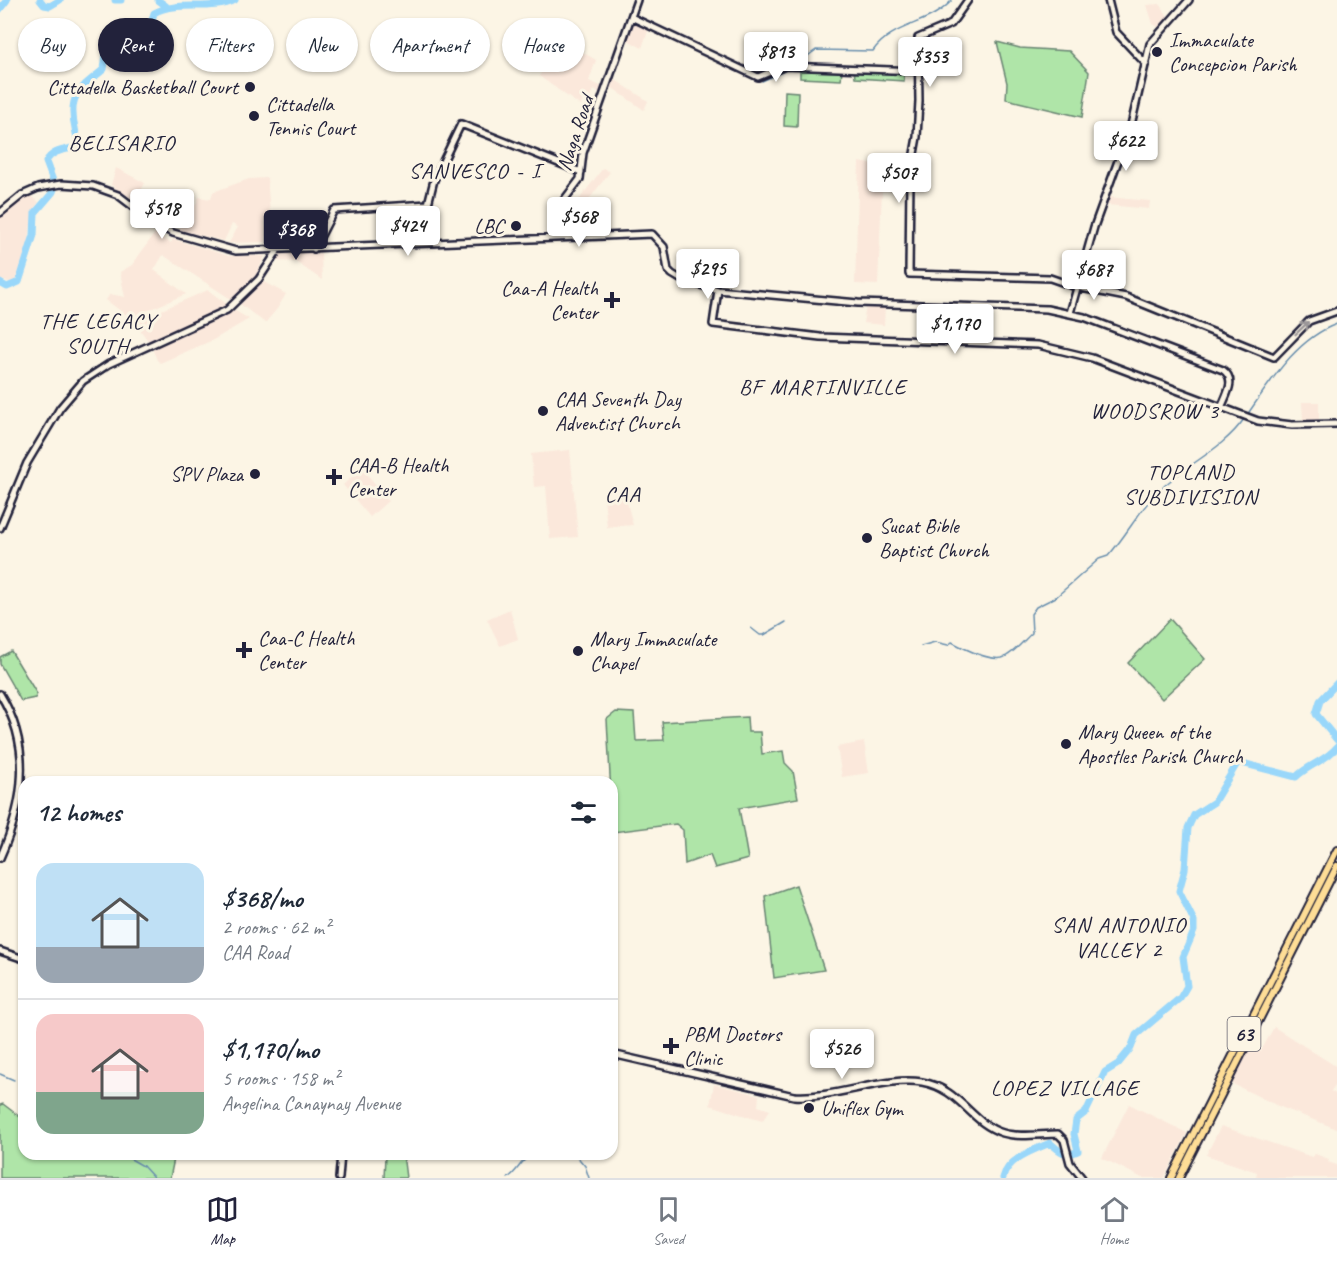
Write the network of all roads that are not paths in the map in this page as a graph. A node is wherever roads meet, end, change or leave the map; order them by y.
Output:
1 (637, 0) edge
2 (968, 0) edge
3 (1108, 0) edge
4 (1189, 0) edge
5 (631, 17) junction
6 (1146, 64) junction
7 (918, 71) junction
8 (580, 172) junction
9 (0, 213) edge
10 (556, 238) junction
11 (314, 249) junction
12 (275, 251) junction
13 (718, 290) junction
14 (1075, 290) junction
15 (1337, 311) edge
16 (1071, 313) junction
17 (1221, 408) junction
18 (1337, 424) edge
19 (0, 528) edge
20 (0, 694) edge
21 (20, 776) edge
22 (18, 791) edge
23 (1337, 850) edge
24 (0, 858) edge
25 (1337, 866) edge
26 (0, 951) edge
27 (18, 957) edge
28 (618, 1055) edge
29 (1194, 1139) junction
30 (340, 1160) edge
31 (339, 1178) edge
32 (1082, 1178) edge
33 (1171, 1178) edge
34 (1179, 1178) edge

1 - 5 street, Naga Road
2 - 7 street
3 - 6 street
4 - 6 street
5 - 7 street
5 - 8 street, Naga Road
6 - 14 street
7 - 14 street
8 - 10 street, Naga Road
8 - 11 street
9 - 12 street
10 - 11 street
10 - 13 street
11 - 12 street
12 - 19 street
13 - 16 street
13 - 17 street
14 -> 15 street
14 - 16 street
16 - 17 street
17 - 18 street
20 - 21 street
22 - 24 street
23 - 29 main road, 63
25 - 29 main road, 63
26 - 27 street
28 - 32 street
29 - 33 main road, 63
29 - 34 main road, 63
30 - 31 street

